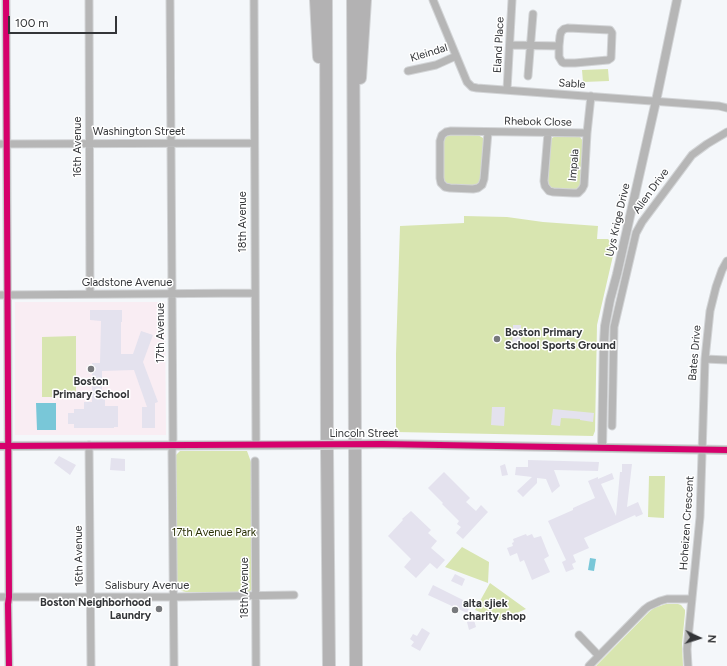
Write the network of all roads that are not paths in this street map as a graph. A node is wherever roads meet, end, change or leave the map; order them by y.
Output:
1 (6, 0) edge
2 (89, 0) edge
3 (170, 0) edge
4 (254, 0) edge
5 (316, 0) edge
6 (326, 0) edge
7 (353, 0) edge
8 (364, 0) edge
9 (433, 0) edge
10 (512, 0) edge
11 (677, 0) edge
12 (533, 14) dead end
13 (510, 45) junction
14 (530, 45) junction
15 (559, 46) junction
16 (456, 56) junction
17 (408, 71) dead end
18 (528, 76) dead end
19 (485, 89) joint
20 (507, 90) junction
21 (591, 96) junction
22 (656, 101) junction
23 (727, 108) edge
24 (353, 114) junction
25 (488, 132) junction
26 (727, 132) edge
27 (548, 133) junction
28 (587, 133) junction
29 (89, 143) junction
30 (171, 143) junction
31 (254, 143) junction
32 (3, 144) edge
33 (327, 154) junction
34 (727, 261) edge
35 (254, 293) junction
36 (90, 294) junction
37 (172, 294) junction
38 (4, 295) edge
39 (704, 359) junction
40 (727, 360) edge
41 (612, 426) dead end
42 (88, 445) junction
43 (172, 445) junction
44 (256, 445) junction
45 (4, 446) edge
46 (602, 448) junction
47 (702, 449) junction
48 (727, 450) edge
49 (255, 461) dead end
50 (294, 595) dead end
51 (91, 596) junction
52 (256, 596) junction
53 (0, 597) edge
54 (9, 597) junction
55 (174, 597) junction
56 (692, 599) junction
57 (579, 635) dead end
58 (599, 656) junction
59 (9, 666) edge
60 (91, 666) edge
61 (174, 666) edge
62 (256, 666) edge
63 (329, 666) edge
64 (356, 666) edge
65 (589, 666) edge
66 (688, 666) edge

1 - 32 street
2 - 29 street, 16th Avenue
3 - 30 street, 17th Avenue
4 - 31 street, 18th Avenue
5 - 33 highway
6 - 33 highway
7 - 24 highway
8 - 24 highway
9 - 16 street, Kleindal
10 - 13 street, Eland Place
11 - 22 street, Uys Krige Drive
12 - 14 street
13 - 14 street
13 - 20 street, Eland Place
14 - 15 street
14 - 18 street
15 - 15 street
16 - 17 street, Kleindal
16 - 19 street, Kleindal
19 - 20 street, Sable
20 - 21 street, Sable
21 - 22 street, Sable
21 - 28 street, Impala
22 - 23 street, Sable
22 - 46 street, Uys Krige Drive
24 - 64 highway
25 - 25 street, Rhebok Close
25 - 27 street, Rhebok Close
26 - 41 street, Allen Drive
27 - 28 street, Rhebok Close
27 - 28 street, Impala
29 - 30 street, Washington Street
29 - 32 street, Washington Street
29 - 36 street, 16th Avenue
30 - 31 street, Washington Street
30 - 37 street, 17th Avenue
31 - 35 street, 18th Avenue
32 - 38 street
33 - 63 highway
34 - 39 street, Bates Drive
35 - 37 street, Gladstone Avenue
35 - 44 street, 18th Avenue
36 - 37 street, Gladstone Avenue
36 - 38 street, Gladstone Avenue
37 - 43 street, 17th Avenue
38 - 45 street
39 - 40 street
39 - 47 street, Bates Drive
42 - 43 street, Lincoln Street
42 - 45 street, Lincoln Street
42 - 51 street, 16th Avenue
43 - 44 street, Lincoln Street
43 - 55 street, 17th Avenue
44 - 46 street, Lincoln Street, bridge
45 - 54 street
46 - 47 street, Lincoln Street
47 - 48 street, Lincoln Street
47 - 56 street, Hoheizen Crescent
49 - 52 street, 18th Avenue
50 - 52 street, Salisbury Avenue
51 - 54 street, Salisbury Avenue
51 - 55 street, Salisbury Avenue
51 - 60 street, 16th Avenue
52 - 55 street, Salisbury Avenue
52 - 62 street, 18th Avenue
53 - 54 street, Salisbury Avenue
54 - 59 street
55 - 61 street, 17th Avenue
56 - 58 street
56 - 66 street, Hoheizen Crescent
57 - 58 street
58 - 65 street

